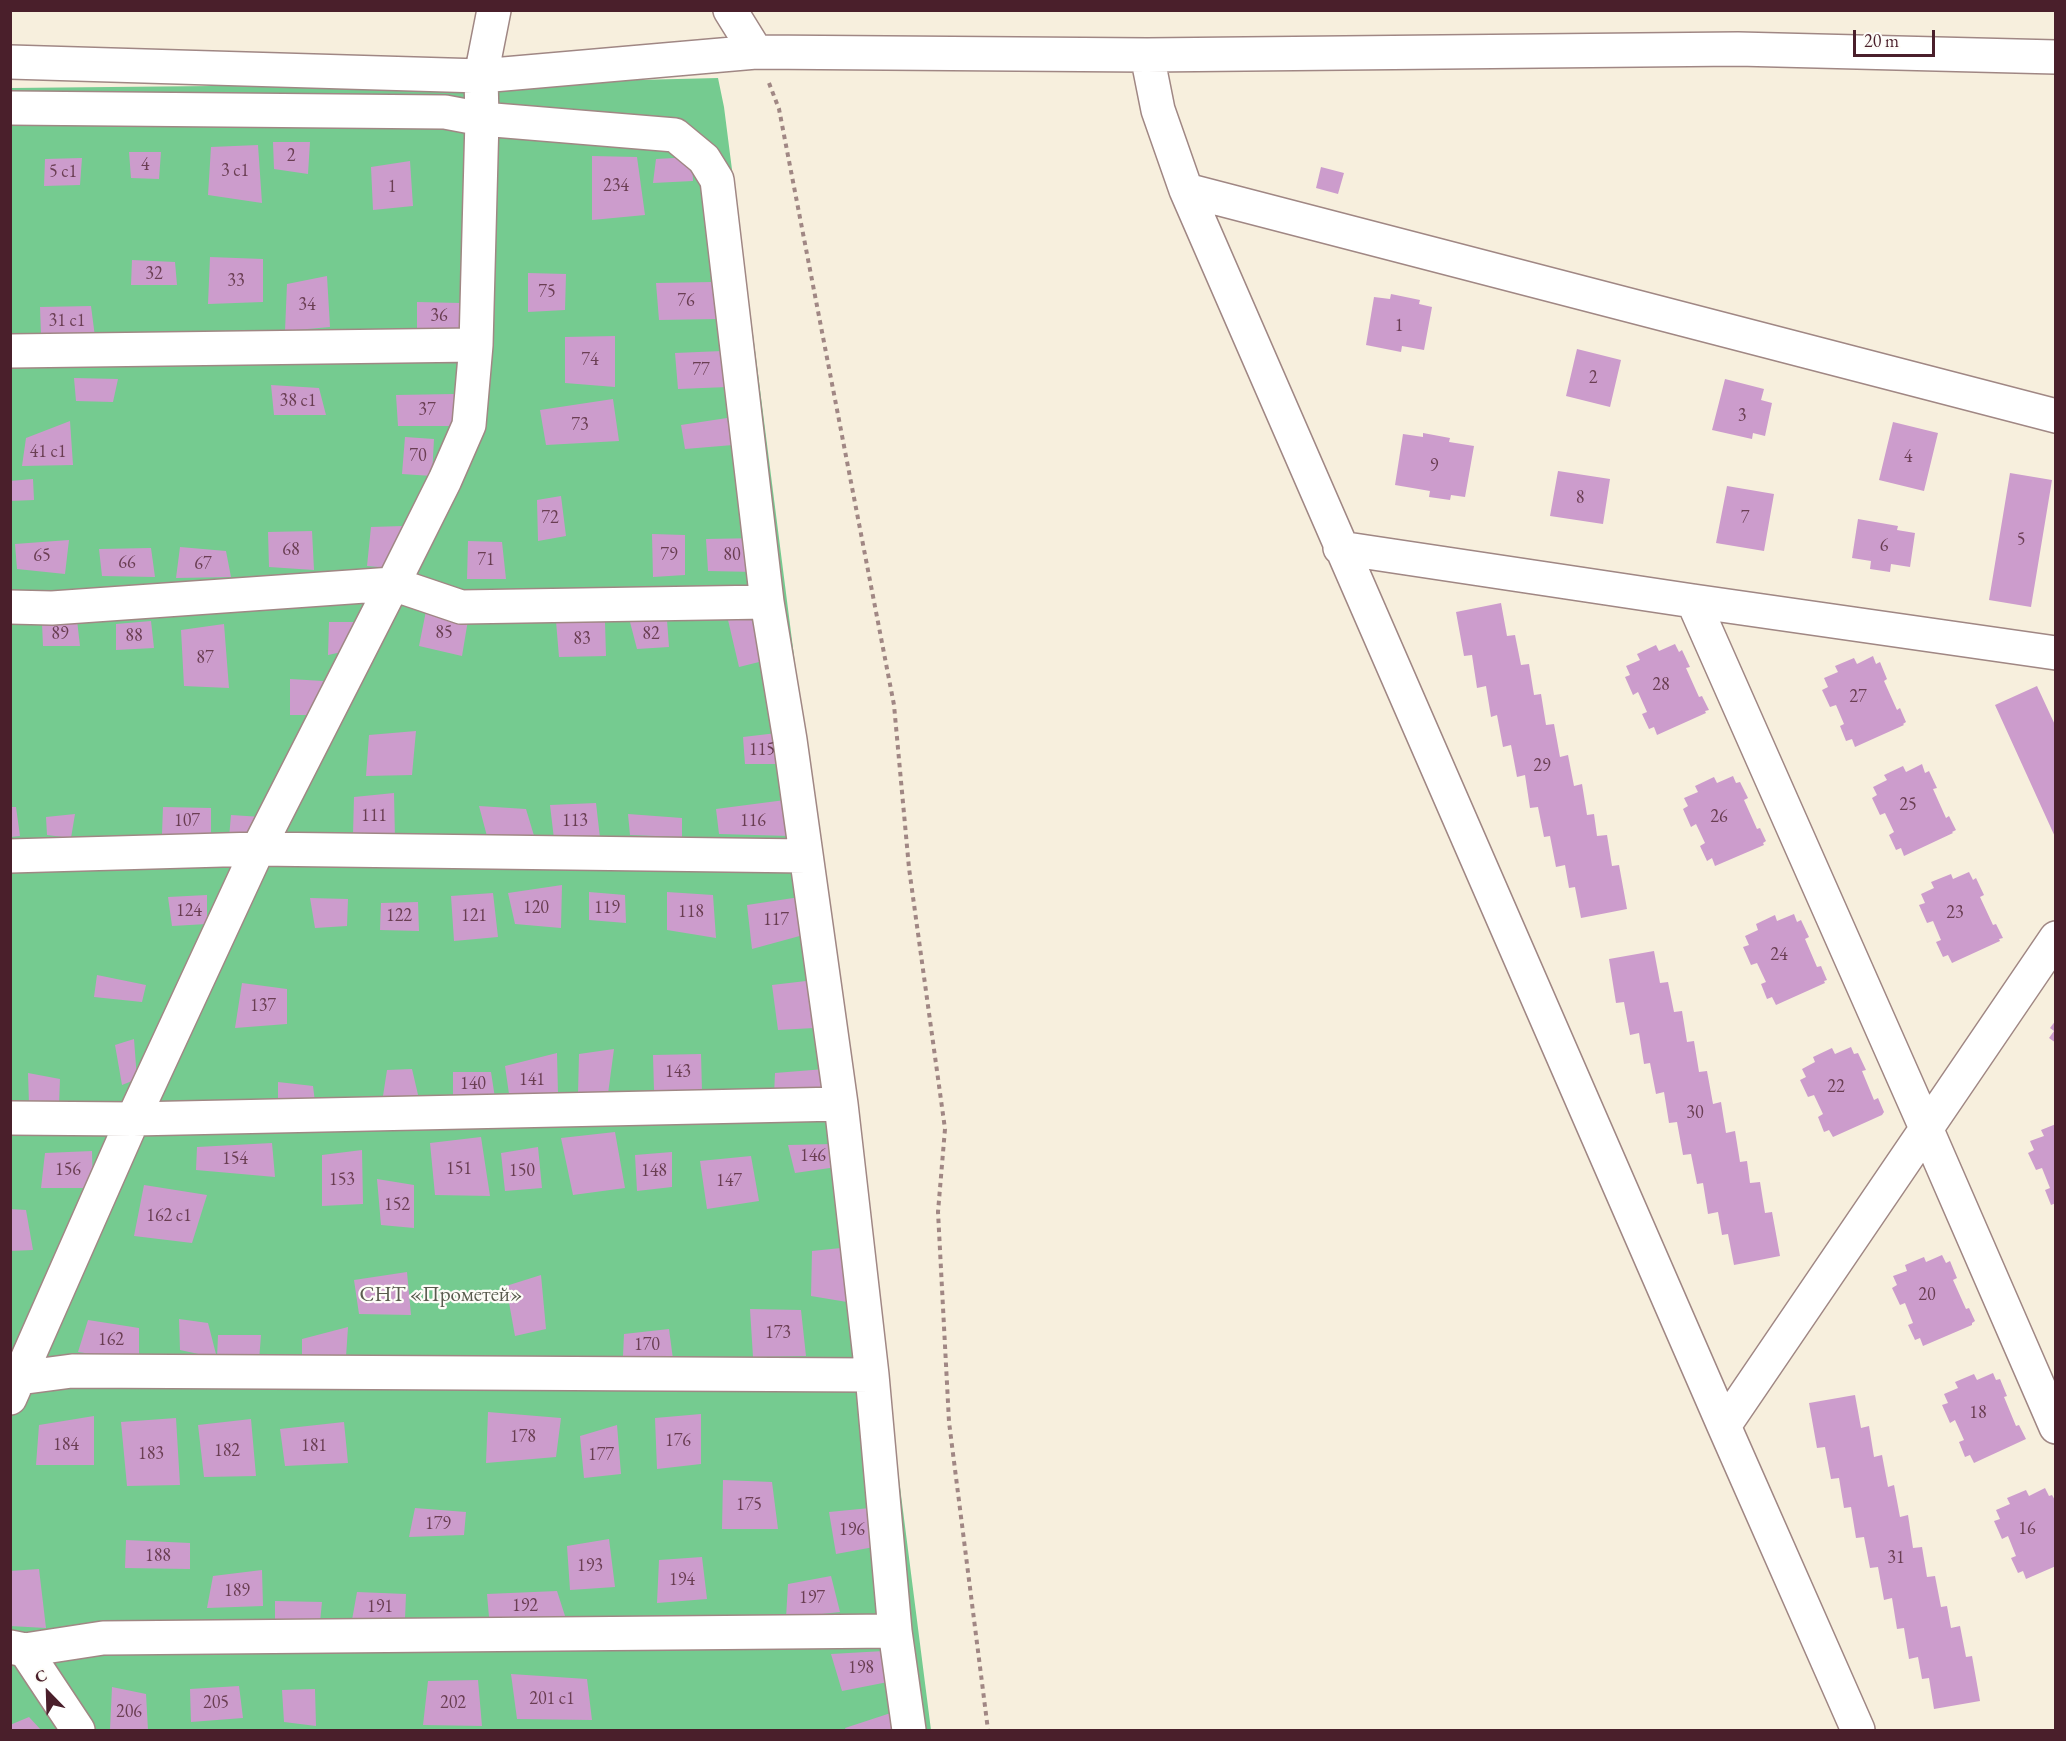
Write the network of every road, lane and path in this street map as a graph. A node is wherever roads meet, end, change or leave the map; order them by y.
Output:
1 (494, 10) edge
2 (730, 10) edge
3 (756, 52) junction
4 (1147, 55) junction
5 (2055, 57) edge
6 (10, 62) edge
7 (481, 76) junction
8 (10, 108) edge
9 (482, 119) junction
10 (1186, 190) junction
11 (476, 345) junction
12 (10, 351) edge
13 (2055, 416) edge
14 (1340, 548) junction
15 (393, 584) junction
16 (1693, 601) junction
17 (767, 602) junction
18 (10, 607) edge
19 (2055, 653) edge
20 (258, 849) junction
21 (10, 856) edge
22 (806, 856) junction
23 (2055, 938) edge
24 (841, 1104) junction
25 (10, 1118) edge
26 (133, 1119) junction
27 (1926, 1128) junction
28 (872, 1375) junction
29 (15, 1388) edge
30 (1724, 1426) junction
31 (2055, 1427) edge
32 (895, 1631) junction
33 (18, 1649) edge
34 (78, 1731) edge
35 (909, 1731) edge
36 (988, 1731) edge
37 (1858, 1731) edge

1 - 7 street
2 - 3 street
3 - 4 street
3 - 7 street
3 - 36 path
4 - 5 street
4 - 10 street
6 - 7 street
7 - 9 street
8 - 9 street
9 - 11 street
9 - 17 street
10 - 13 street
10 - 14 street
11 - 12 street
11 - 15 street
14 - 16 street
14 - 30 street
15 - 17 street
15 - 18 street
15 - 20 street
16 - 19 street
16 - 27 street
17 - 22 street
20 - 21 street
20 - 22 street
20 - 26 street
22 - 24 street
23 - 27 street
24 - 26 street
24 - 28 street
25 - 26 street
26 - 29 street
27 - 30 street
27 - 31 street
28 - 29 street
28 - 32 street
30 - 37 street
32 - 33 street
32 - 35 street
33 - 34 street

